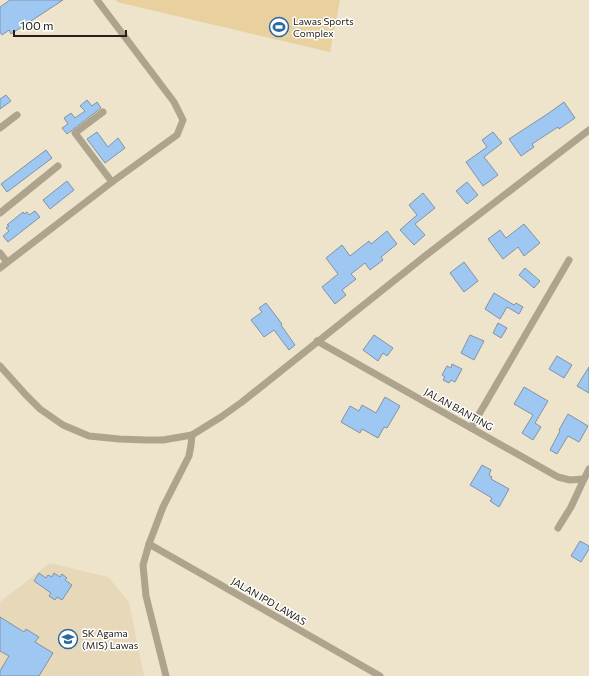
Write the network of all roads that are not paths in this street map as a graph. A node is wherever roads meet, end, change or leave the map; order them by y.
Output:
1 (97, 0) edge
2 (103, 112) dead end
3 (17, 115) dead end
4 (0, 128) edge
5 (589, 130) edge
6 (58, 166) dead end
7 (112, 182) junction
8 (0, 213) edge
9 (0, 253) edge
10 (569, 260) dead end
11 (8, 262) junction
12 (0, 268) edge
13 (317, 341) junction
14 (0, 366) edge
15 (471, 428) junction
16 (192, 435) junction
17 (589, 469) edge
18 (584, 479) junction
19 (558, 528) dead end
20 (149, 544) junction
21 (166, 676) edge
22 (380, 676) edge

1 - 7 street
2 - 7 street
3 - 4 street
5 - 13 street
6 - 8 street
7 - 11 street
9 - 11 street
10 - 15 street
11 - 12 street
13 - 15 street, JALAN BANTING
13 - 16 street
14 - 16 street
15 - 18 street, JALAN BANTING
16 - 20 street
17 - 18 street
18 - 19 street
20 - 21 street
20 - 22 street, JALAN IPD LAWAS

